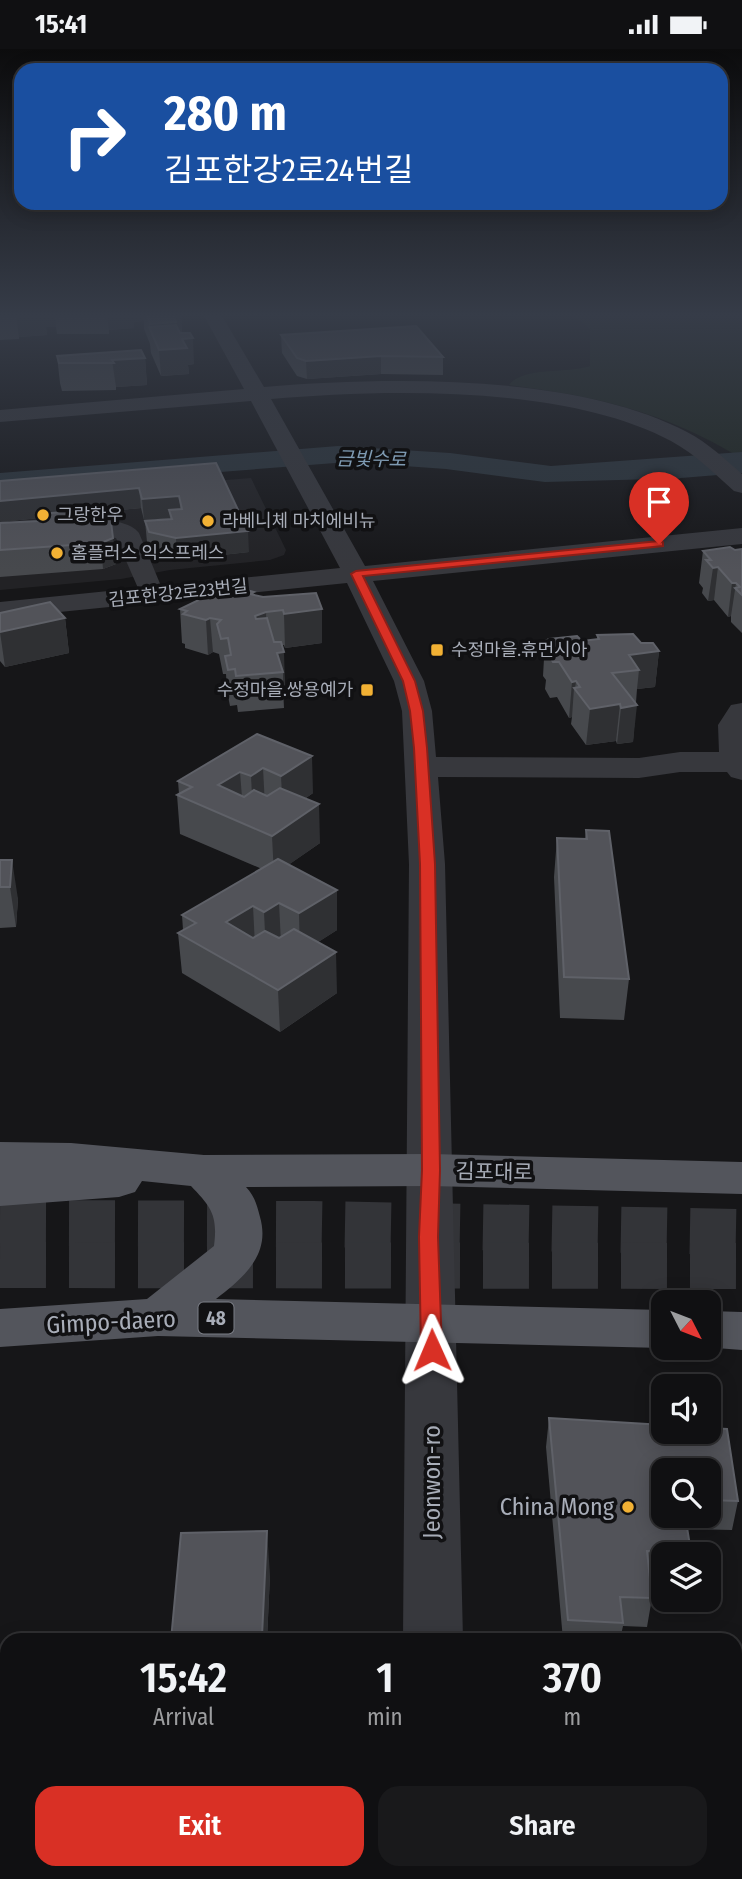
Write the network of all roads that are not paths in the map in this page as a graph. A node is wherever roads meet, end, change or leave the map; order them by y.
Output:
1 (262, 399) edge
2 (297, 399) edge
3 (548, 399) edge
4 (264, 403) junction
5 (0, 416) edge
6 (742, 486) edge
7 (742, 527) edge
8 (0, 535) edge
9 (742, 536) edge
10 (355, 570) junction
11 (149, 584) junction
12 (0, 597) edge
13 (0, 610) edge
14 (742, 712) edge
15 (740, 766) edge
16 (422, 767) junction
17 (0, 1157) edge
18 (431, 1170) junction
19 (204, 1171) junction
20 (742, 1178) edge
21 (0, 1190) edge
22 (158, 1317) junction
23 (432, 1324) junction
24 (0, 1328) edge
25 (651, 1329) edge
26 (721, 1330) edge
27 (742, 1331) edge
28 (433, 1633) edge

1 - 4 street, Jeonwon-ro
2 - 4 street
3 - 6 street
4 - 5 street
4 - 10 street, Jeonwon-ro
7 - 10 street
8 - 11 street
9 - 10 street
10 - 11 street, 김포한강2로23번길
10 - 13 street, 김포한강2로23번길
10 - 16 street, Jeonwon-ro
11 - 12 street, 김포한강2로23번길
14 - 15 street
15 - 16 street
16 - 18 street, Jeonwon-ro
17 - 19 main road
18 - 19 main road, 김포대로
18 - 20 main road, 김포대로
18 - 23 street, Jeonwon-ro
19 - 21 main road
19 - 22 main road
22 - 23 main road, Gimpo-daero / 48
22 - 24 main road, Gimpo-daero / 48
23 - 25 main road, 48
23 - 28 street, Jeonwon-ro
26 - 27 main road

